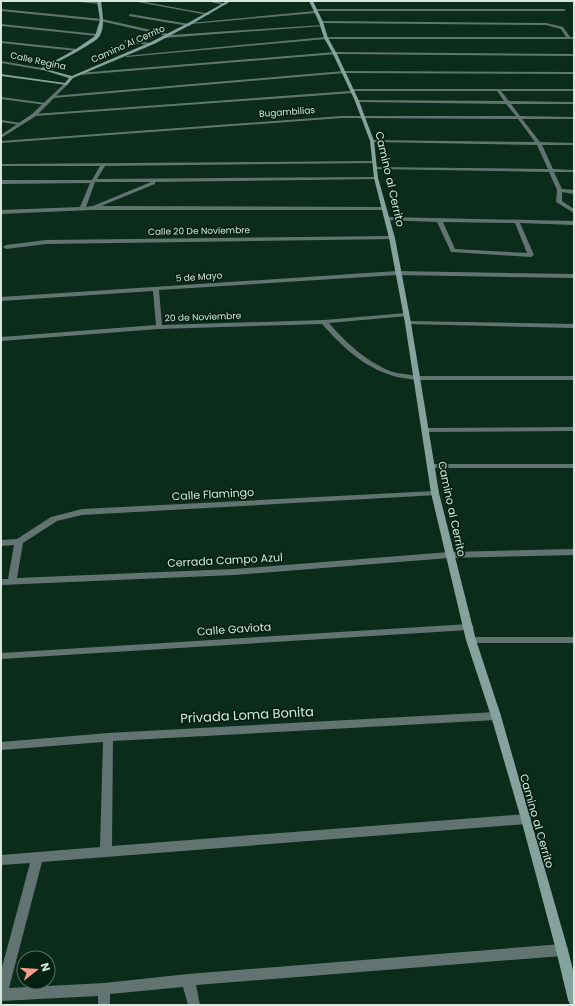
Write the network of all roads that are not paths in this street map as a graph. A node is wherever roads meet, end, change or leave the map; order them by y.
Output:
1 (72, 1) edge
2 (134, 1) edge
3 (208, 1) edge
4 (229, 1) edge
5 (311, 1) edge
6 (100, 2) edge
7 (224, 4) junction
8 (1, 10) edge
9 (564, 10) dead end
10 (316, 11) junction
11 (208, 14) junction
12 (130, 15) dead end
13 (102, 21) junction
14 (191, 24) junction
15 (321, 24) junction
16 (1, 25) edge
17 (97, 35) junction
18 (168, 35) junction
19 (164, 37) junction
20 (326, 38) junction
21 (569, 38) junction
22 (574, 38) edge
23 (125, 41) dead end
24 (1, 42) edge
25 (151, 44) junction
26 (77, 50) junction
27 (335, 54) junction
28 (574, 55) edge
29 (127, 56) junction
30 (1, 62) edge
31 (42, 69) junction
32 (344, 72) junction
33 (574, 72) edge
34 (79, 74) junction
35 (1, 75) edge
36 (72, 77) junction
37 (66, 84) junction
38 (498, 90) junction
39 (574, 90) edge
40 (353, 91) junction
41 (53, 97) junction
42 (1, 98) edge
43 (357, 102) junction
44 (508, 103) junction
45 (574, 103) edge
46 (46, 104) junction
47 (34, 115) junction
48 (362, 117) junction
49 (520, 117) junction
50 (574, 118) edge
51 (1, 121) edge
52 (21, 124) junction
53 (1, 137) edge
54 (372, 141) junction
55 (1, 142) edge
56 (539, 144) junction
57 (574, 144) edge
58 (1, 164) edge
59 (103, 164) junction
60 (375, 165) junction
61 (551, 171) junction
62 (574, 171) edge
63 (376, 178) junction
64 (1, 182) edge
65 (93, 182) junction
66 (157, 182) junction
67 (560, 190) junction
68 (574, 192) edge
69 (91, 208) junction
70 (383, 208) junction
71 (82, 209) junction
72 (574, 211) edge
73 (1, 212) edge
74 (387, 219) junction
75 (439, 220) junction
76 (517, 222) junction
77 (574, 223) edge
78 (392, 238) junction
79 (6, 247) dead end
80 (397, 273) junction
81 (574, 276) edge
82 (156, 289) junction
83 (1, 299) edge
84 (407, 319) junction
85 (324, 322) junction
86 (574, 326) edge
87 (159, 327) junction
88 (1, 339) edge
89 (415, 378) junction
90 (574, 378) edge
91 (574, 429) edge
92 (426, 430) junction
93 (431, 466) junction
94 (574, 466) edge
95 (434, 493) junction
96 (20, 542) junction
97 (1, 543) edge
98 (574, 552) edge
99 (449, 555) junction
100 (12, 581) junction
101 (1, 582) edge
102 (469, 627) junction
103 (471, 640) junction
104 (574, 640) edge
105 (1, 656) edge
106 (496, 716) junction
107 (108, 737) junction
108 (1, 746) edge
109 (526, 820) junction
110 (106, 852) junction
111 (37, 858) junction
112 (1, 860) edge
113 (562, 950) junction
114 (188, 980) junction
115 (104, 989) junction
116 (1, 994) edge
117 (574, 1000) edge
118 (104, 1005) edge
119 (194, 1005) edge

1 - 6 street
2 - 11 street
3 - 7 street
4 - 7 main road, Camino Al Cerrito
5 - 10 main road, Camino al Cerrito
6 - 13 main road
7 - 11 main road, Camino Al Cerrito
8 - 13 street
9 - 10 street
10 - 14 street
10 - 15 main road, Camino al Cerrito
11 - 14 main road, Camino Al Cerrito
12 - 14 street
13 - 17 main road
13 - 18 street
14 - 18 main road, Camino Al Cerrito
15 - 19 street
15 - 20 main road, Camino al Cerrito
15 - 21 street
16 - 17 street
17 - 26 main road
18 - 19 main road, Camino Al Cerrito
19 - 25 main road, Camino Al Cerrito
20 - 21 street
20 - 27 main road, Camino al Cerrito
20 - 29 street
21 - 22 street
23 - 25 street
24 - 26 street
25 - 29 main road, Camino Al Cerrito
26 - 31 main road
27 - 28 street
27 - 32 main road, Camino al Cerrito
27 - 34 street
29 - 34 main road, Camino Al Cerrito
30 - 31 street, Calle Regina
31 - 36 main road, Calle Regina
32 - 33 street
32 - 40 main road, Camino al Cerrito
32 - 41 street
34 - 36 main road, Camino Al Cerrito
35 - 37 main road
36 - 37 main road, Camino Al Cerrito
37 - 41 street, Camino Al Cerrito
38 - 39 street
38 - 40 street
38 - 44 street
40 - 43 main road, Camino al Cerrito
40 - 47 street
41 - 46 street, Camino Al Cerrito
42 - 46 street
43 - 44 street
43 - 48 main road, Camino al Cerrito
44 - 45 street
44 - 49 street
46 - 47 street, Camino Al Cerrito
47 - 52 street, Camino Al Cerrito
48 - 49 street, Bugambilias
48 - 54 main road, Camino al Cerrito
48 - 55 street, Bugambilias
49 - 50 street, Bugambilias
49 - 56 street
51 - 52 street
52 - 53 street, Camino Al Cerrito
54 - 56 street
54 - 60 main road, Camino al Cerrito
56 - 57 street
56 - 61 street
58 - 59 street
59 - 60 street
59 - 65 street
60 - 61 street
60 - 63 main road, Camino al Cerrito
61 - 62 street
61 - 67 street
63 - 66 street
63 - 70 main road, Camino al Cerrito
64 - 65 street
65 - 66 street
65 - 71 street
66 - 69 street
67 - 68 street
67 - 72 street
69 - 70 street
69 - 71 street
70 - 74 main road, Camino al Cerrito
71 - 73 street
74 - 75 street
74 - 78 main road, Camino al Cerrito
75 - 76 street
75 - 76 street
76 - 77 street
78 - 79 street, Calle 20 De Noviembre
78 - 80 main road, Camino al Cerrito
80 - 81 street, 5 de Mayo
80 - 82 street, 5 de Mayo
80 - 84 main road, Camino al Cerrito
82 - 83 street, 5 de Mayo
82 - 87 street
84 - 85 street, 20 de Noviembre
84 - 86 street, 20 de Noviembre
84 - 89 main road, Camino al Cerrito
85 - 87 street, 20 de Noviembre
85 - 89 street
87 - 88 street, 20 de Noviembre
89 - 90 street
89 - 92 main road, Camino al Cerrito
91 - 92 street
92 - 93 main road, Camino al Cerrito
93 - 94 street
93 - 95 main road, Camino al Cerrito
95 - 96 street, Calle Flamingo
95 - 99 main road, Camino al Cerrito
96 - 97 street
96 - 100 street
98 - 99 street, Cerrada Campo Azul
99 - 100 street, Cerrada Campo Azul
99 - 102 main road, Camino al Cerrito
100 - 101 street, Cerrada Campo Azul
102 - 103 main road, Camino al Cerrito
102 - 105 street, Calle Gaviota
103 - 104 street
103 - 106 main road, Camino al Cerrito
106 - 107 street, Privada Loma Bonita
106 - 109 main road, Camino al Cerrito
107 - 108 street, Privada Loma Bonita
107 - 110 street
109 - 110 street
109 - 113 main road, Camino al Cerrito
110 - 111 street
111 - 112 street
111 - 116 street
113 - 114 street
113 - 117 main road, Camino al Cerrito
114 - 115 street
114 - 119 street
115 - 116 street
115 - 118 street

